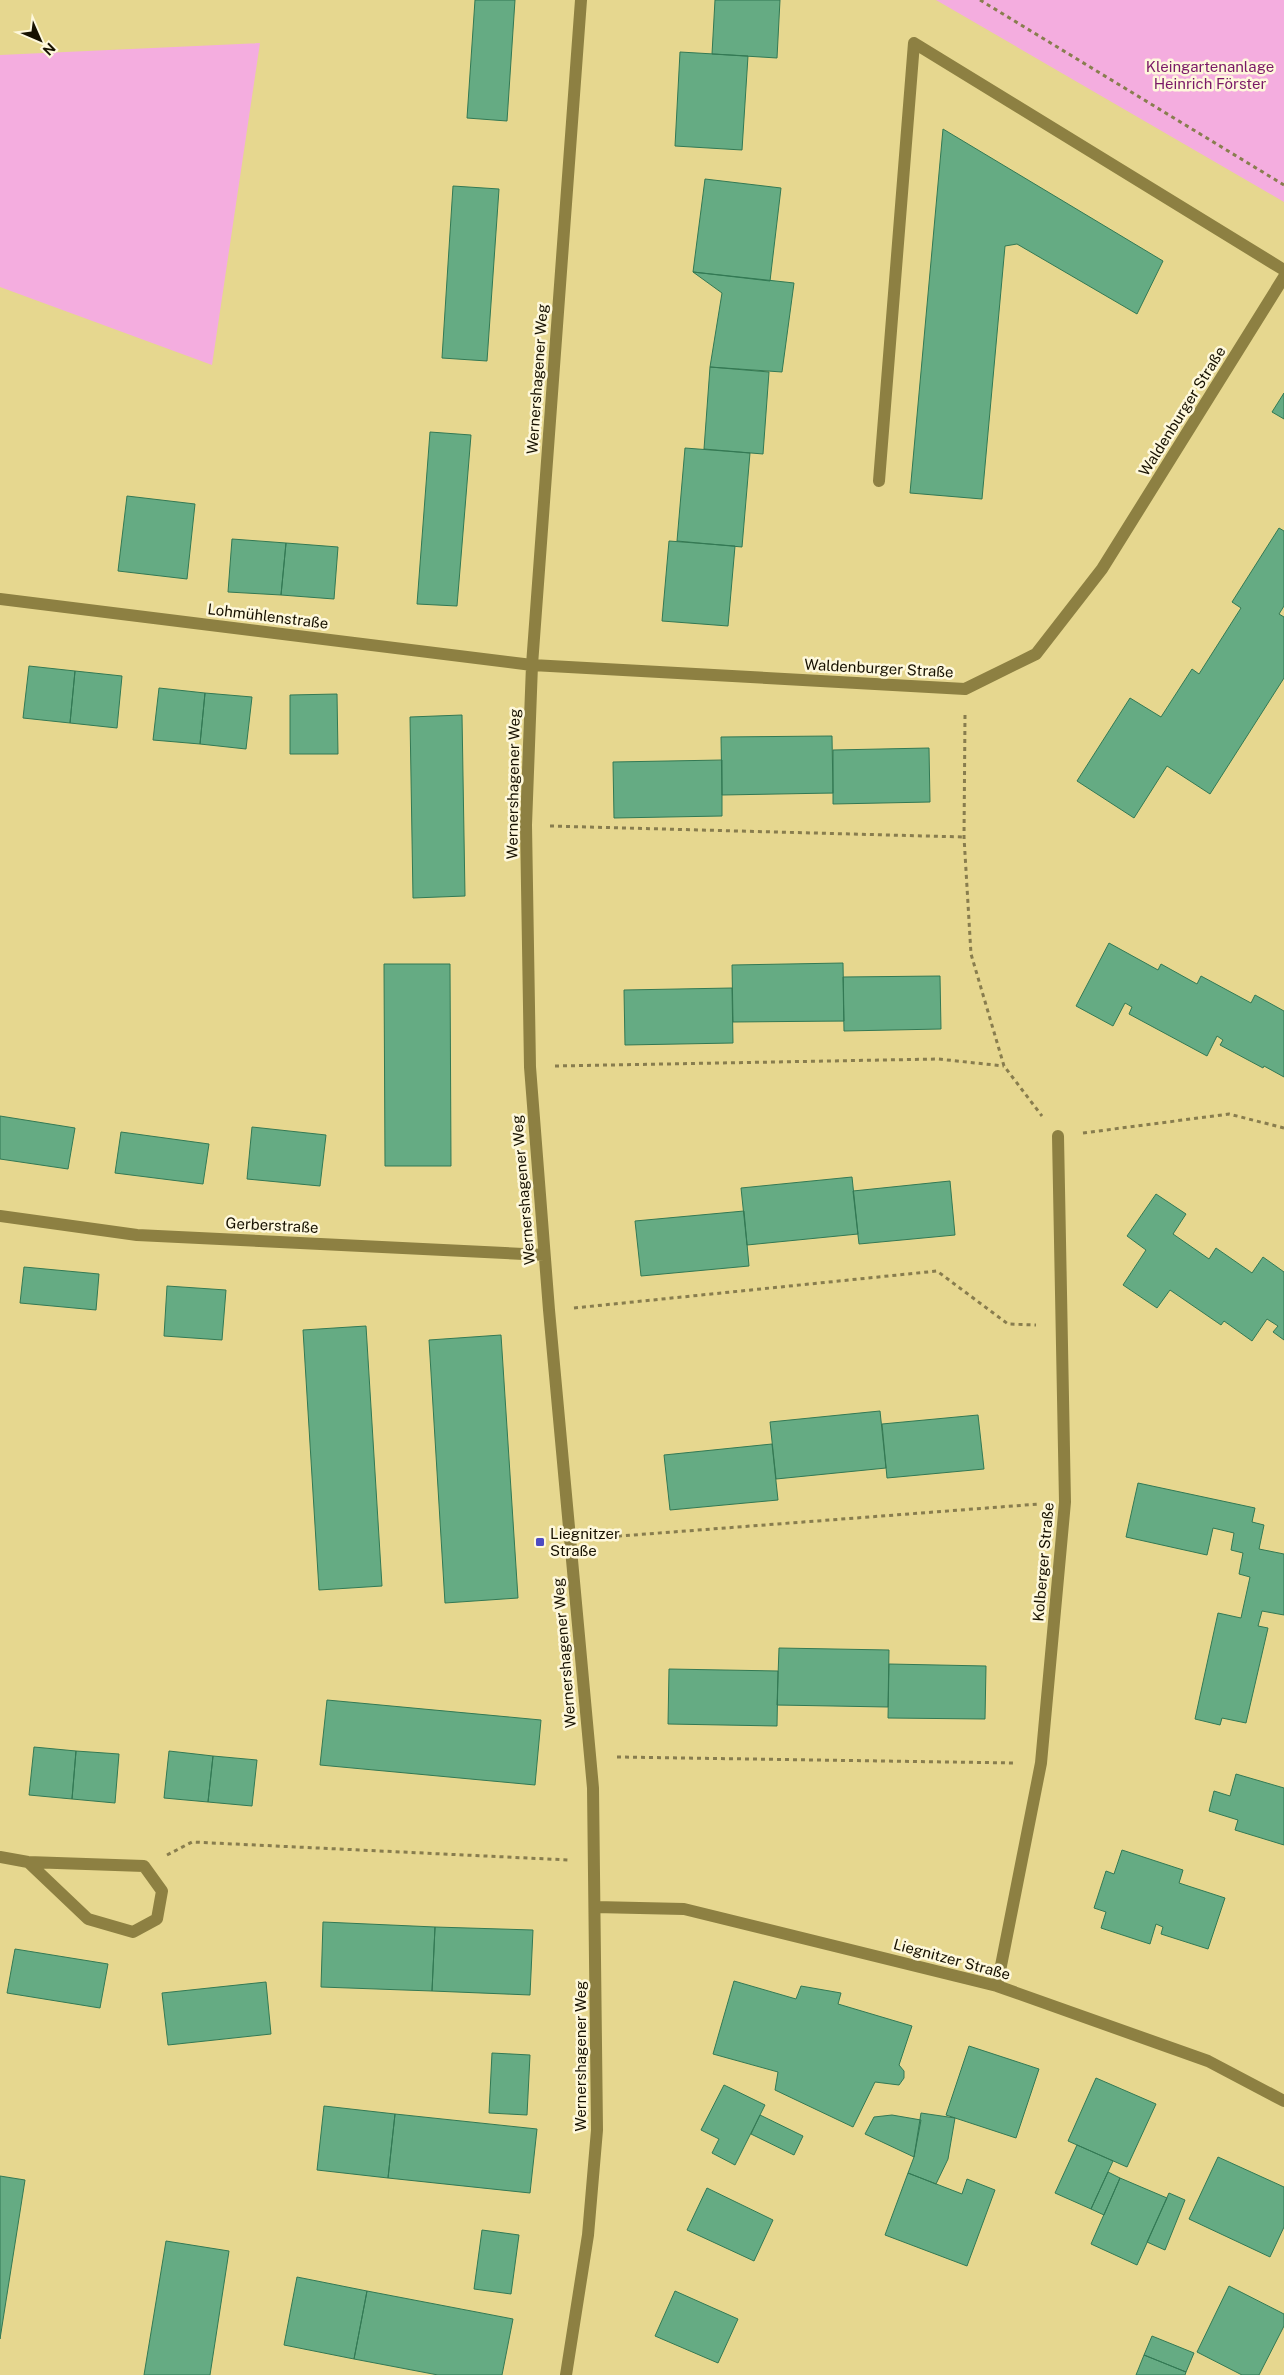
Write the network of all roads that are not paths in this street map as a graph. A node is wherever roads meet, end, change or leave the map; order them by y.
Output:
1 (582, 0) edge
2 (1284, 270) edge
3 (1284, 277) edge
4 (879, 481) dead end
5 (0, 599) edge
6 (532, 665) junction
7 (1058, 1136) road end
8 (0, 1216) edge
9 (544, 1255) junction
10 (0, 1857) edge
11 (28, 1862) junction
12 (595, 1907) junction
13 (997, 1986) junction
14 (1284, 2101) edge
15 (566, 2375) edge

1 - 6 street, Wernershagener Weg
2 - 4 street
3 - 6 street, Waldenburger Straße
5 - 6 street, Lohmühlenstraße
6 - 9 street, Wernershagener Weg
7 - 13 street, Kolberger Straße
8 - 9 street, Gerberstraße
9 - 12 street, Wernershagener Weg
10 - 11 street
11 - 11 street
12 - 13 street, Liegnitzer Straße
12 - 15 street, Wernershagener Weg
13 - 14 street, Liegnitzer Straße

